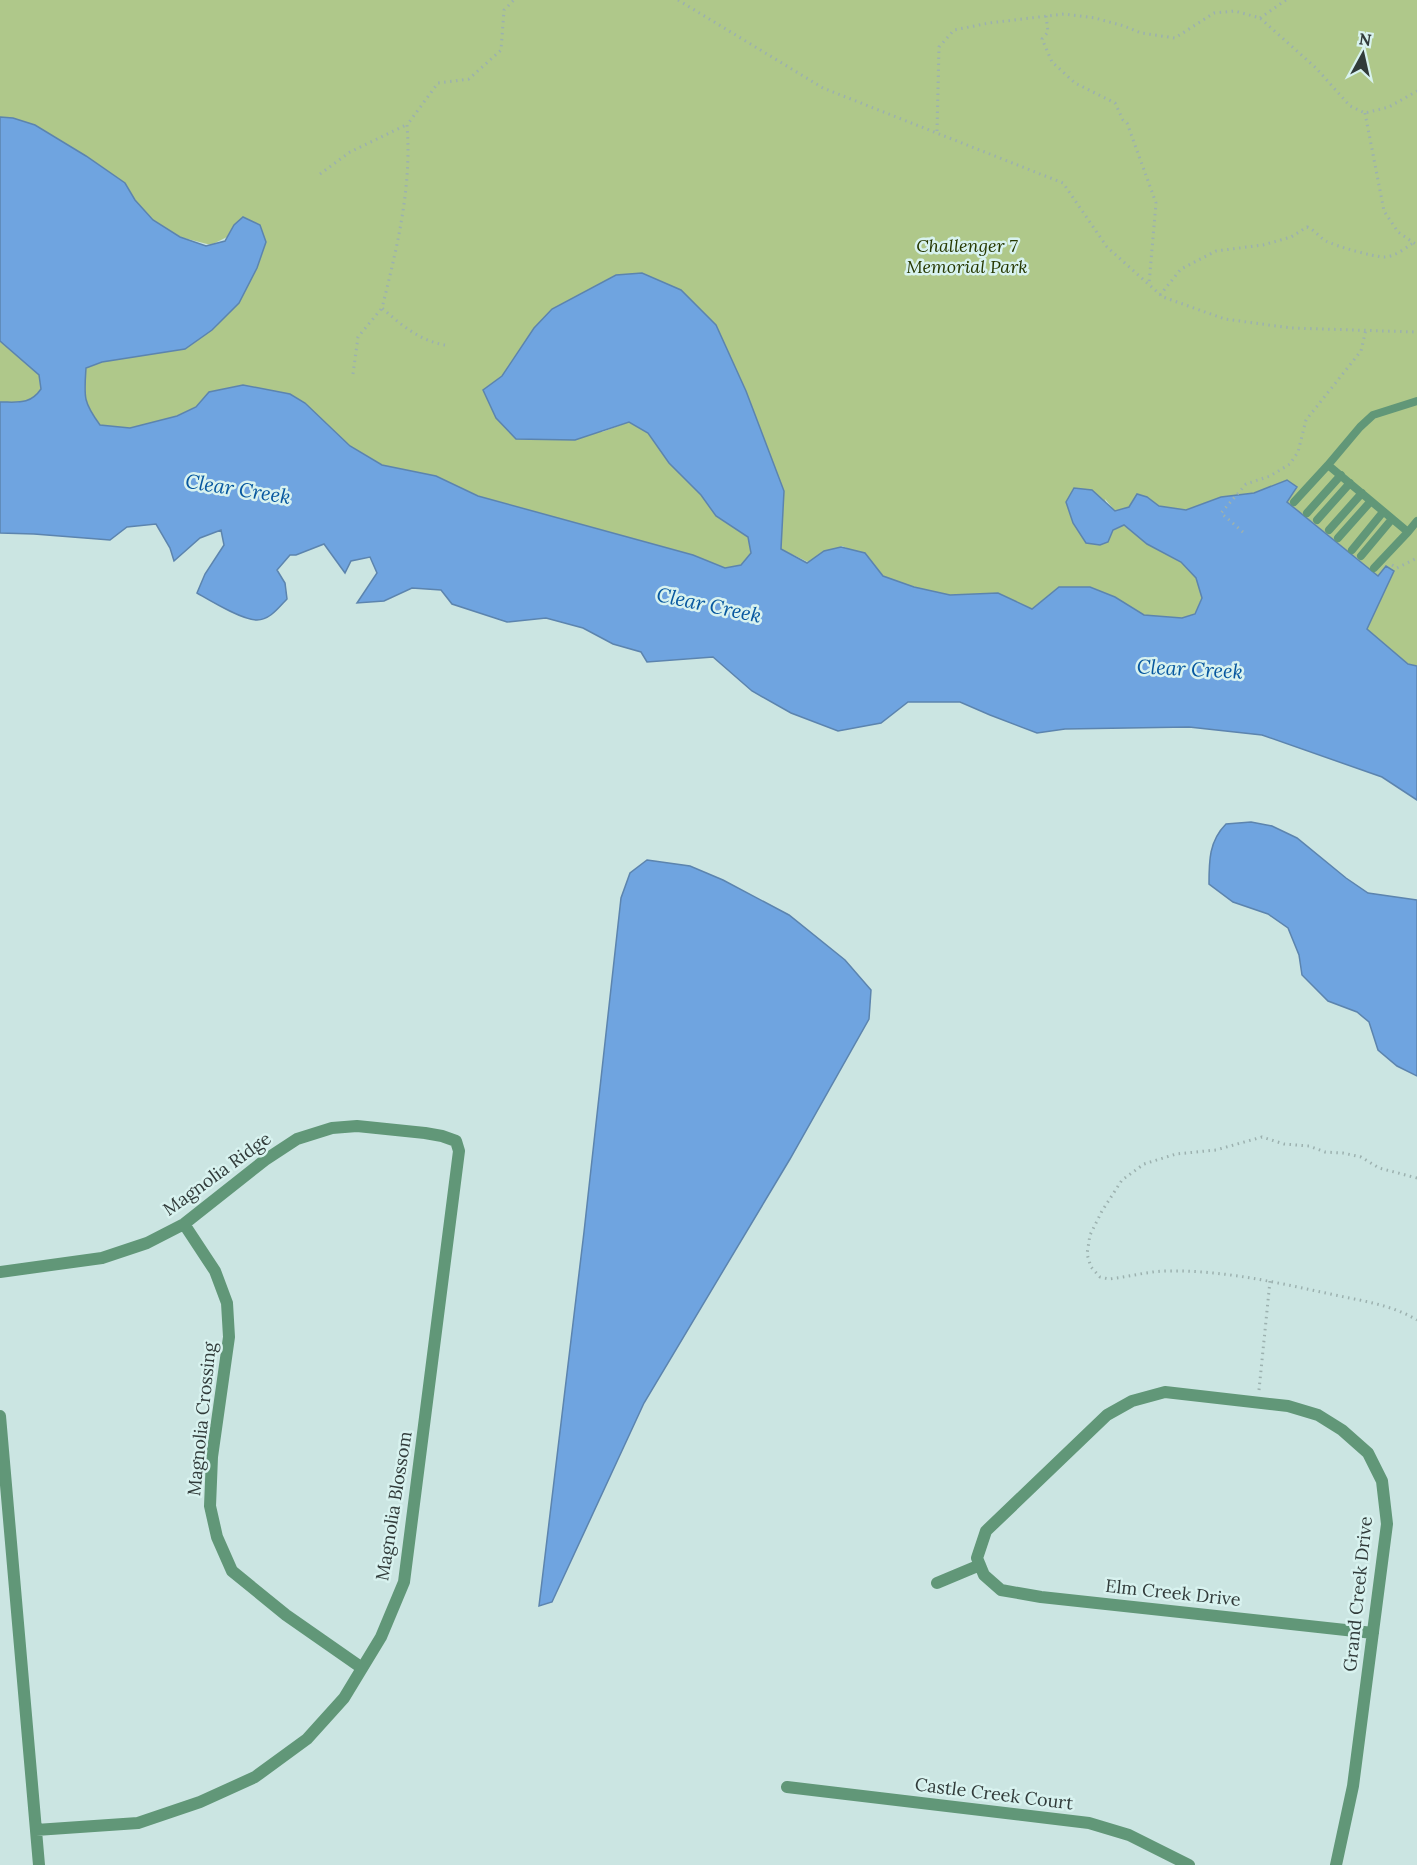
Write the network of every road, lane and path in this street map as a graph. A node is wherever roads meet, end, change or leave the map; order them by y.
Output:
1 (514, 0) edge
2 (678, 0) edge
3 (1286, 0) edge
4 (1046, 16) junction
5 (1260, 18) junction
6 (1417, 91) edge
7 (1365, 113) junction
8 (406, 125) junction
9 (937, 132) junction
10 (320, 174) dead end
11 (1415, 244) edge
12 (1149, 285) junction
13 (1161, 295) junction
14 (382, 308) junction
15 (1366, 329) junction
16 (1417, 332) edge
17 (445, 345) dead end
18 (353, 374) dead end
19 (1417, 401) edge
20 (1328, 465) junction
21 (1341, 476) junction
22 (1350, 483) junction
23 (1362, 494) junction
24 (1371, 501) junction
25 (1294, 502) dead end
26 (1383, 512) junction
27 (1307, 513) dead end
28 (1392, 519) junction
29 (1317, 520) dead end
30 (1417, 521) edge
31 (1329, 530) dead end
32 (1243, 532) dead end
33 (1407, 532) junction
34 (1338, 538) dead end
35 (1352, 550) dead end
36 (1361, 556) dead end
37 (1417, 558) edge
38 (1388, 563) dead end
39 (1374, 568) dead end
40 (456, 1141) joint
41 (1417, 1178) edge
42 (184, 1224) junction
43 (0, 1272) edge
44 (1270, 1281) junction
45 (1417, 1320) edge
46 (1258, 1402) junction
47 (0, 1416) edge
48 (980, 1565) junction
49 (938, 1582) dead end
50 (1373, 1633) junction
51 (362, 1668) junction
52 (787, 1787) dead end
53 (36, 1830) junction
54 (39, 1865) edge
55 (1189, 1865) edge
56 (1336, 1865) edge

1 - 8 path
2 - 9 path
3 - 5 path
4 - 5 path
4 - 9 path
4 - 12 path
5 - 7 path
6 - 7 path
7 - 11 path
8 - 10 path
8 - 14 path
9 - 12 path
11 - 13 path
12 - 13 path
13 - 15 path
14 - 17 path
14 - 18 path
15 - 16 path
15 - 32 path
19 - 20 lane
20 - 21 lane
20 - 25 lane
21 - 22 lane
21 - 27 lane
22 - 23 lane
22 - 29 lane
23 - 24 lane
23 - 31 lane
24 - 26 lane
24 - 34 lane
26 - 28 lane
26 - 35 lane
28 - 33 lane
28 - 36 lane
30 - 33 lane
33 - 39 lane
37 - 38 path
40 - 42 street, Magnolia Ridge
40 - 51 street, Magnolia Blossom
41 - 44 path
42 - 43 street, Magnolia Ridge
42 - 51 street, Magnolia Crossing
44 - 45 path
44 - 46 path
46 - 48 street, Grand Creek Drive
46 - 50 street, Grand Creek Drive
47 - 53 street
48 - 49 street
48 - 50 street, Elm Creek Drive
50 - 56 street, Grand Creek Drive
51 - 53 street, Magnolia Blossom
52 - 55 street, Castle Creek Court
53 - 54 street

